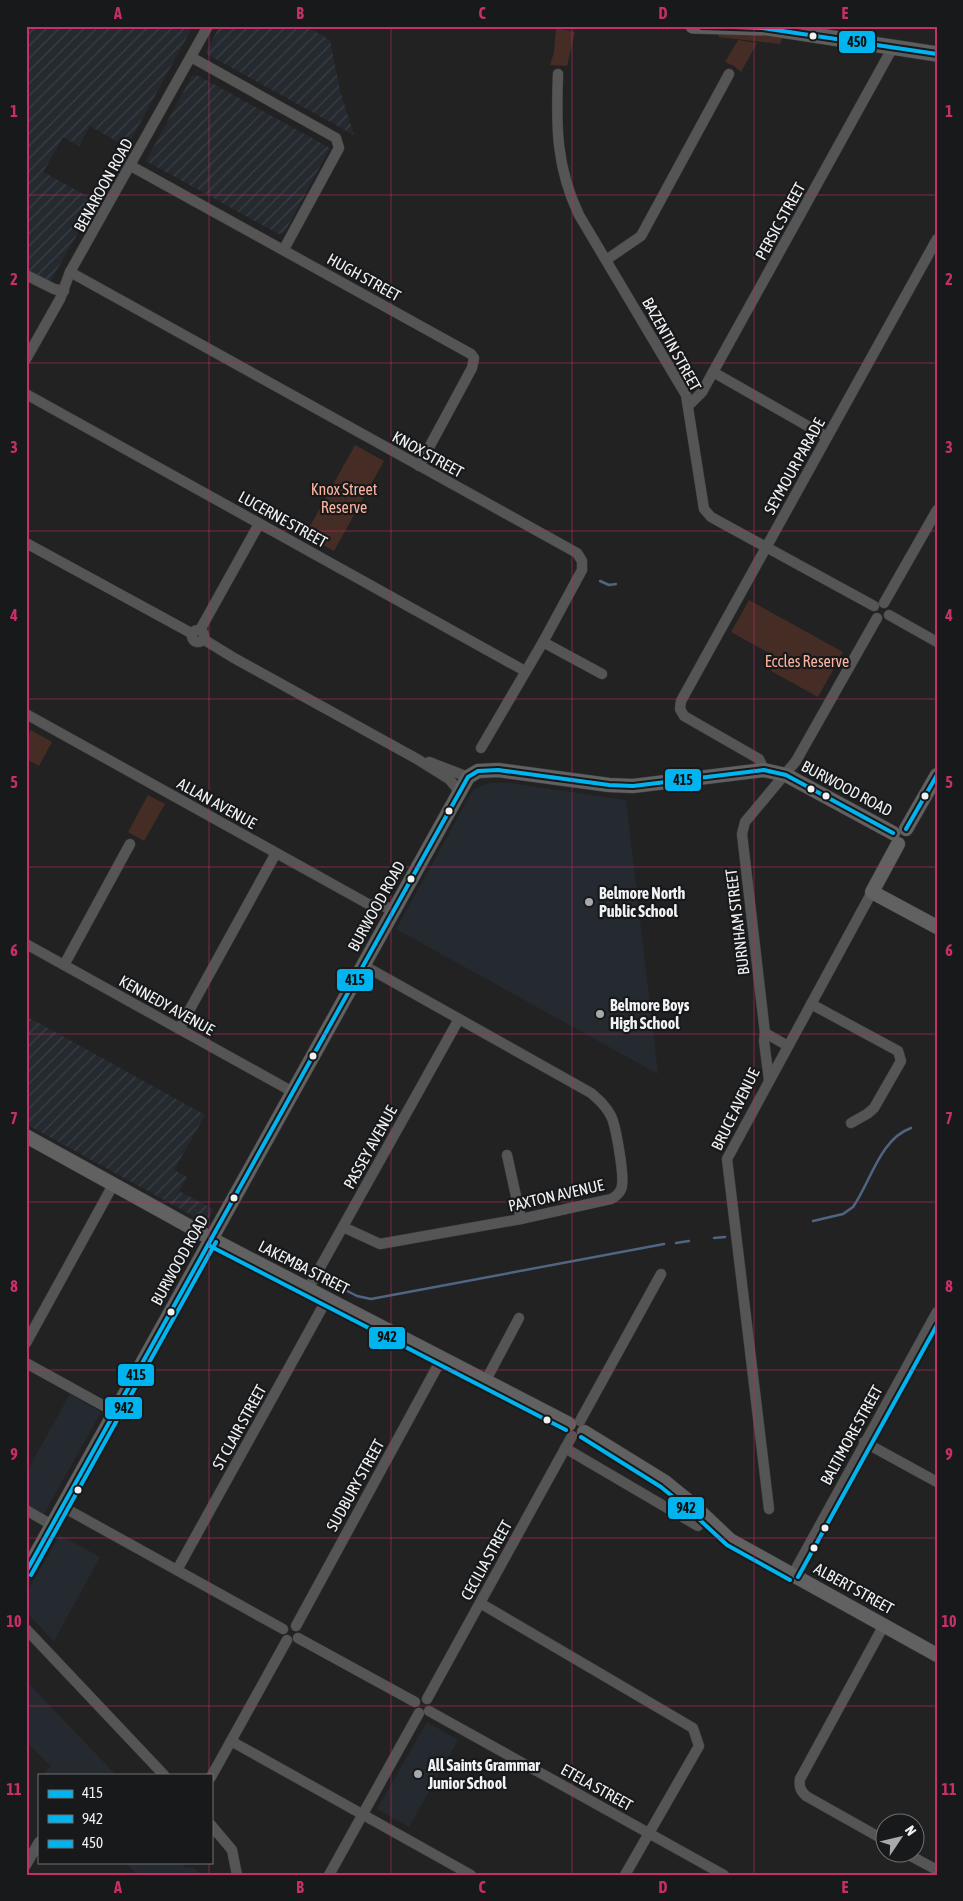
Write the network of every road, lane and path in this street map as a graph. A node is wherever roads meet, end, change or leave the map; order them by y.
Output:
1 (208, 26) edge
2 (693, 26) edge
3 (862, 26) edge
4 (759, 27) edge
5 (856, 42) junction
6 (893, 47) junction
7 (937, 54) edge
8 (191, 57) junction
9 (558, 74) dead end
10 (729, 74) dead end
11 (131, 166) junction
12 (937, 239) edge
13 (284, 249) junction
14 (606, 260) junction
15 (70, 272) junction
16 (26, 275) edge
17 (64, 291) junction
18 (26, 359) edge
19 (714, 372) junction
20 (26, 394) edge
21 (689, 405) junction
22 (827, 437) junction
23 (419, 466) junction
24 (937, 510) edge
25 (259, 524) junction
26 (26, 543) edge
27 (766, 548) junction
28 (884, 603) junction
29 (874, 606) junction
30 (889, 615) junction
31 (877, 618) junction
32 (198, 634) junction
33 (543, 642) junction
34 (937, 642) edge
35 (525, 671) junction
36 (602, 674) dead end
37 (26, 714) edge
38 (481, 748) dead end
39 (417, 759) junction
40 (764, 770) junction
41 (786, 775) junction
42 (937, 776) edge
43 (468, 777) junction
44 (460, 792) junction
45 (899, 835) junction
46 (130, 844) dead end
47 (276, 853) junction
48 (872, 892) junction
49 (395, 909) junction
50 (937, 927) edge
51 (26, 944) edge
52 (64, 965) junction
53 (363, 965) junction
54 (811, 1004) junction
55 (459, 1019) junction
56 (179, 1029) junction
57 (765, 1033) junction
58 (788, 1046) junction
59 (769, 1080) junction
60 (293, 1092) junction
61 (851, 1122) dead end
62 (26, 1136) edge
63 (508, 1155) dead end
64 (113, 1185) junction
65 (521, 1219) junction
66 (343, 1227) junction
67 (212, 1239) junction
68 (661, 1274) dead end
69 (308, 1289) junction
70 (327, 1298) junction
71 (937, 1312) edge
72 (519, 1318) dead end
73 (26, 1342) edge
74 (442, 1358) junction
75 (26, 1362) edge
76 (486, 1380) junction
77 (115, 1412) junction
78 (576, 1428) junction
79 (864, 1442) junction
80 (565, 1448) junction
81 (937, 1482) edge
82 (63, 1506) junction
83 (769, 1509) dead end
84 (26, 1510) edge
85 (52, 1525) junction
86 (698, 1526) dead end
87 (177, 1570) junction
88 (26, 1572) edge
89 (793, 1574) junction
90 (480, 1602) junction
91 (884, 1625) junction
92 (296, 1626) junction
93 (26, 1629) edge
94 (283, 1629) junction
95 (298, 1638) junction
96 (287, 1640) junction
97 (937, 1655) edge
98 (427, 1699) junction
99 (415, 1702) junction
100 (424, 1712) junction
101 (231, 1741) junction
102 (163, 1774) edge
103 (212, 1775) edge
104 (362, 1814) junction
105 (212, 1826) edge
106 (648, 1833) junction
107 (876, 1835) edge
108 (38, 1844) edge
109 (926, 1864) edge
110 (26, 1865) edge
111 (937, 1870) edge
112 (237, 1875) edge
113 (329, 1875) edge
114 (471, 1875) edge
115 (625, 1875) edge
116 (724, 1875) edge

1 - 8 street, BENAROON ROAD
2 - 4 main road
3 - 5 street
4 - 5 main road
5 - 6 main road
6 - 7 main road
6 - 19 street, PERSIC STREET
8 - 11 street, BENAROON ROAD
8 - 13 street
9 - 14 street, BAZENTIN STREET
10 - 14 street
11 - 13 street, HUGH STREET
11 - 15 street, BENAROON ROAD
12 - 22 street, SEYMOUR PARADE
13 - 23 street, HUGH STREET
14 - 21 street, BAZENTIN STREET
15 - 17 street, BENAROON ROAD
15 - 23 street, KNOX STREET
16 - 17 street
17 - 18 street, BENAROON ROAD
19 - 21 street, PERSIC STREET
19 - 22 street
20 - 25 street, LUCERNE STREET
21 - 27 street, BAZENTIN STREET
22 - 27 street, SEYMOUR PARADE
23 - 33 street, KNOX STREET
24 - 28 street
25 - 32 street
25 - 35 street, LUCERNE STREET
26 - 32 street
27 - 29 street, BAZENTIN STREET
27 - 40 street, SEYMOUR PARADE
28 - 29 street
28 - 30 street
29 - 31 street
30 - 31 street
30 - 34 street
31 - 41 street, BURNHAM STREET
32 - 39 street
33 - 35 street, KNOX STREET
33 - 36 street
35 - 38 street, KNOX STREET
37 - 47 street, ALLAN AVENUE
39 - 43 street
39 - 44 street
40 - 41 main road, BURWOOD ROAD
40 - 43 main road, BURWOOD ROAD
41 - 45 main road, BURWOOD ROAD
41 - 57 street, BURNHAM STREET
42 - 45 main road, BURWOOD ROAD
43 - 44 main road, BURWOOD ROAD
44 - 49 main road, BURWOOD ROAD
45 - 48 main road, BRUCE AVENUE
46 - 52 street
47 - 49 street, ALLAN AVENUE
47 - 56 street
48 - 50 main road
48 - 54 street, BRUCE AVENUE
49 - 53 main road, BURWOOD ROAD
51 - 52 street, KENNEDY AVENUE
52 - 56 street, KENNEDY AVENUE
53 - 55 street, PAXTON AVENUE
53 - 60 main road, BURWOOD ROAD
54 - 58 street, BRUCE AVENUE
54 - 61 street
55 - 65 street, PAXTON AVENUE
55 - 66 street, PASSEY AVENUE
56 - 60 street, KENNEDY AVENUE
57 - 58 street
57 - 59 street, BURNHAM STREET
58 - 59 street, BRUCE AVENUE
59 - 83 street, BRUCE AVENUE
60 - 67 main road, BURWOOD ROAD
62 - 64 main road, LAKEMBA STREET
63 - 65 street
64 - 67 main road, LAKEMBA STREET
64 - 73 street
65 - 66 street, PAXTON AVENUE
66 - 69 street, PASSEY AVENUE
67 - 69 main road, LAKEMBA STREET
67 - 77 main road, BURWOOD ROAD
68 - 78 street, CECILIA STREET
69 - 70 main road, LAKEMBA STREET
70 - 74 main road, LAKEMBA STREET
70 - 87 street, ST CLAIR STREET
71 - 79 street, BALTIMORE STREET
72 - 76 street
74 - 76 main road, LAKEMBA STREET
74 - 92 street, SUDBURY STREET
75 - 77 street
76 - 78 main road, LAKEMBA STREET
77 - 82 main road, BURWOOD ROAD
78 - 80 street, CECILIA STREET
78 - 89 main road, ALBERT STREET
79 - 81 street
79 - 89 street, BALTIMORE STREET
80 - 86 street
80 - 90 street, CECILIA STREET
82 - 85 main road, BURWOOD ROAD
82 - 87 street
84 - 85 street
85 - 88 main road, BURWOOD ROAD
87 - 94 street
89 - 91 main road, ALBERT STREET
90 - 98 street, CECILIA STREET
90 - 106 street
91 - 97 main road, ALBERT STREET
91 - 107 street
92 - 94 street
92 - 95 street
93 - 102 street
94 - 96 street
95 - 96 street
95 - 99 street
96 - 101 street
98 - 99 street
98 - 100 street
99 - 100 street
100 - 104 street
100 - 106 street, ETELA STREET
101 - 103 street
101 - 104 street
104 - 113 street
104 - 114 street
105 - 112 street
106 - 115 street
106 - 116 street, ETELA STREET
108 - 110 street
109 - 111 street

